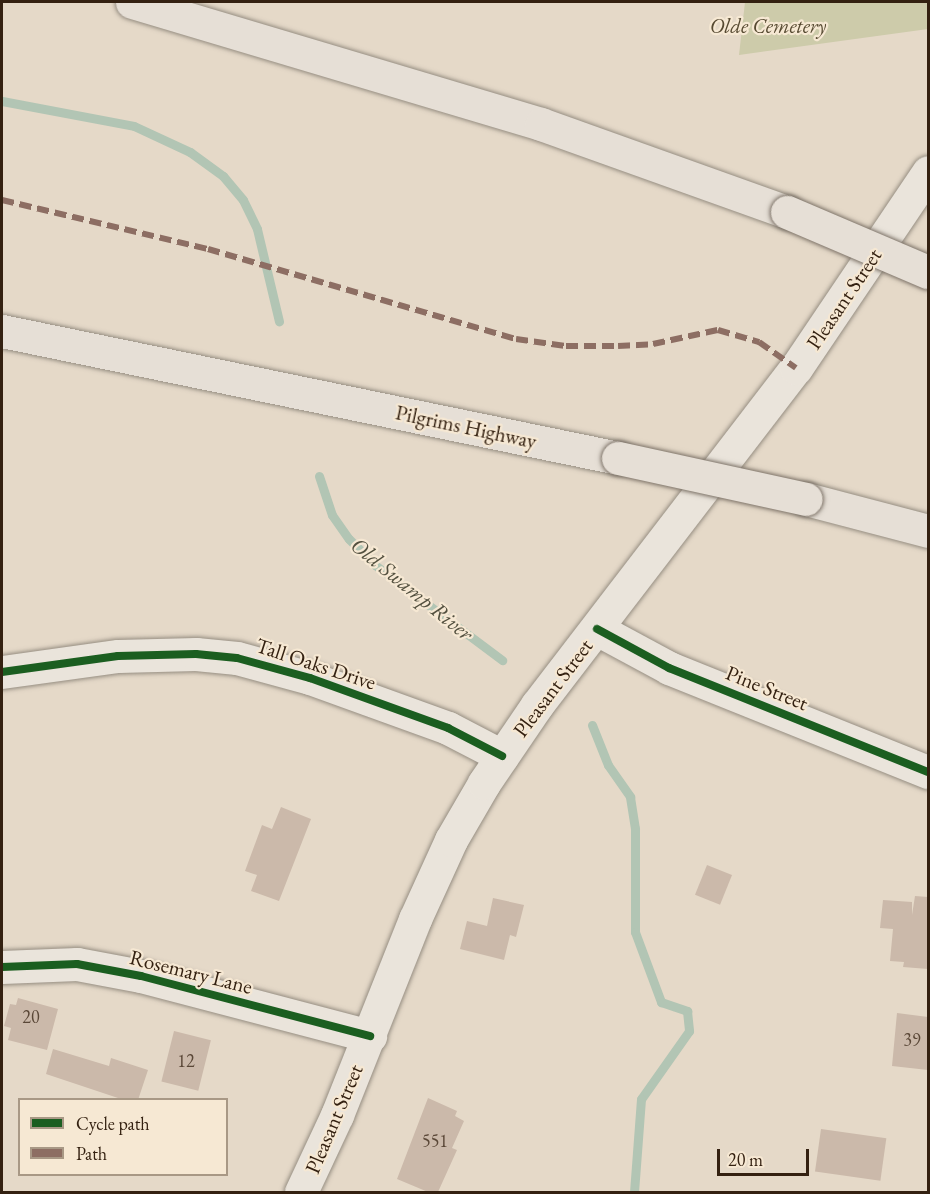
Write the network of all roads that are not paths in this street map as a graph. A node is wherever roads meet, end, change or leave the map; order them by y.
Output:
1 (132, 2) edge
2 (928, 172) edge
3 (928, 272) edge
4 (2, 331) edge
5 (928, 531) edge
6 (597, 629) junction
7 (2, 672) edge
8 (502, 756) junction
9 (928, 772) edge
10 (2, 967) edge
11 (370, 1036) junction
12 (301, 1192) edge

1 - 3 highway, bridge
2 - 6 street, Pleasant Street
4 - 5 highway, Pilgrims Highway, bridge
6 - 8 street, Pleasant Street
6 - 9 street, Pine Street
7 - 8 street, Tall Oaks Drive
8 - 11 street, Pleasant Street
10 - 11 street, Rosemary Lane
11 - 12 street, Pleasant Street

